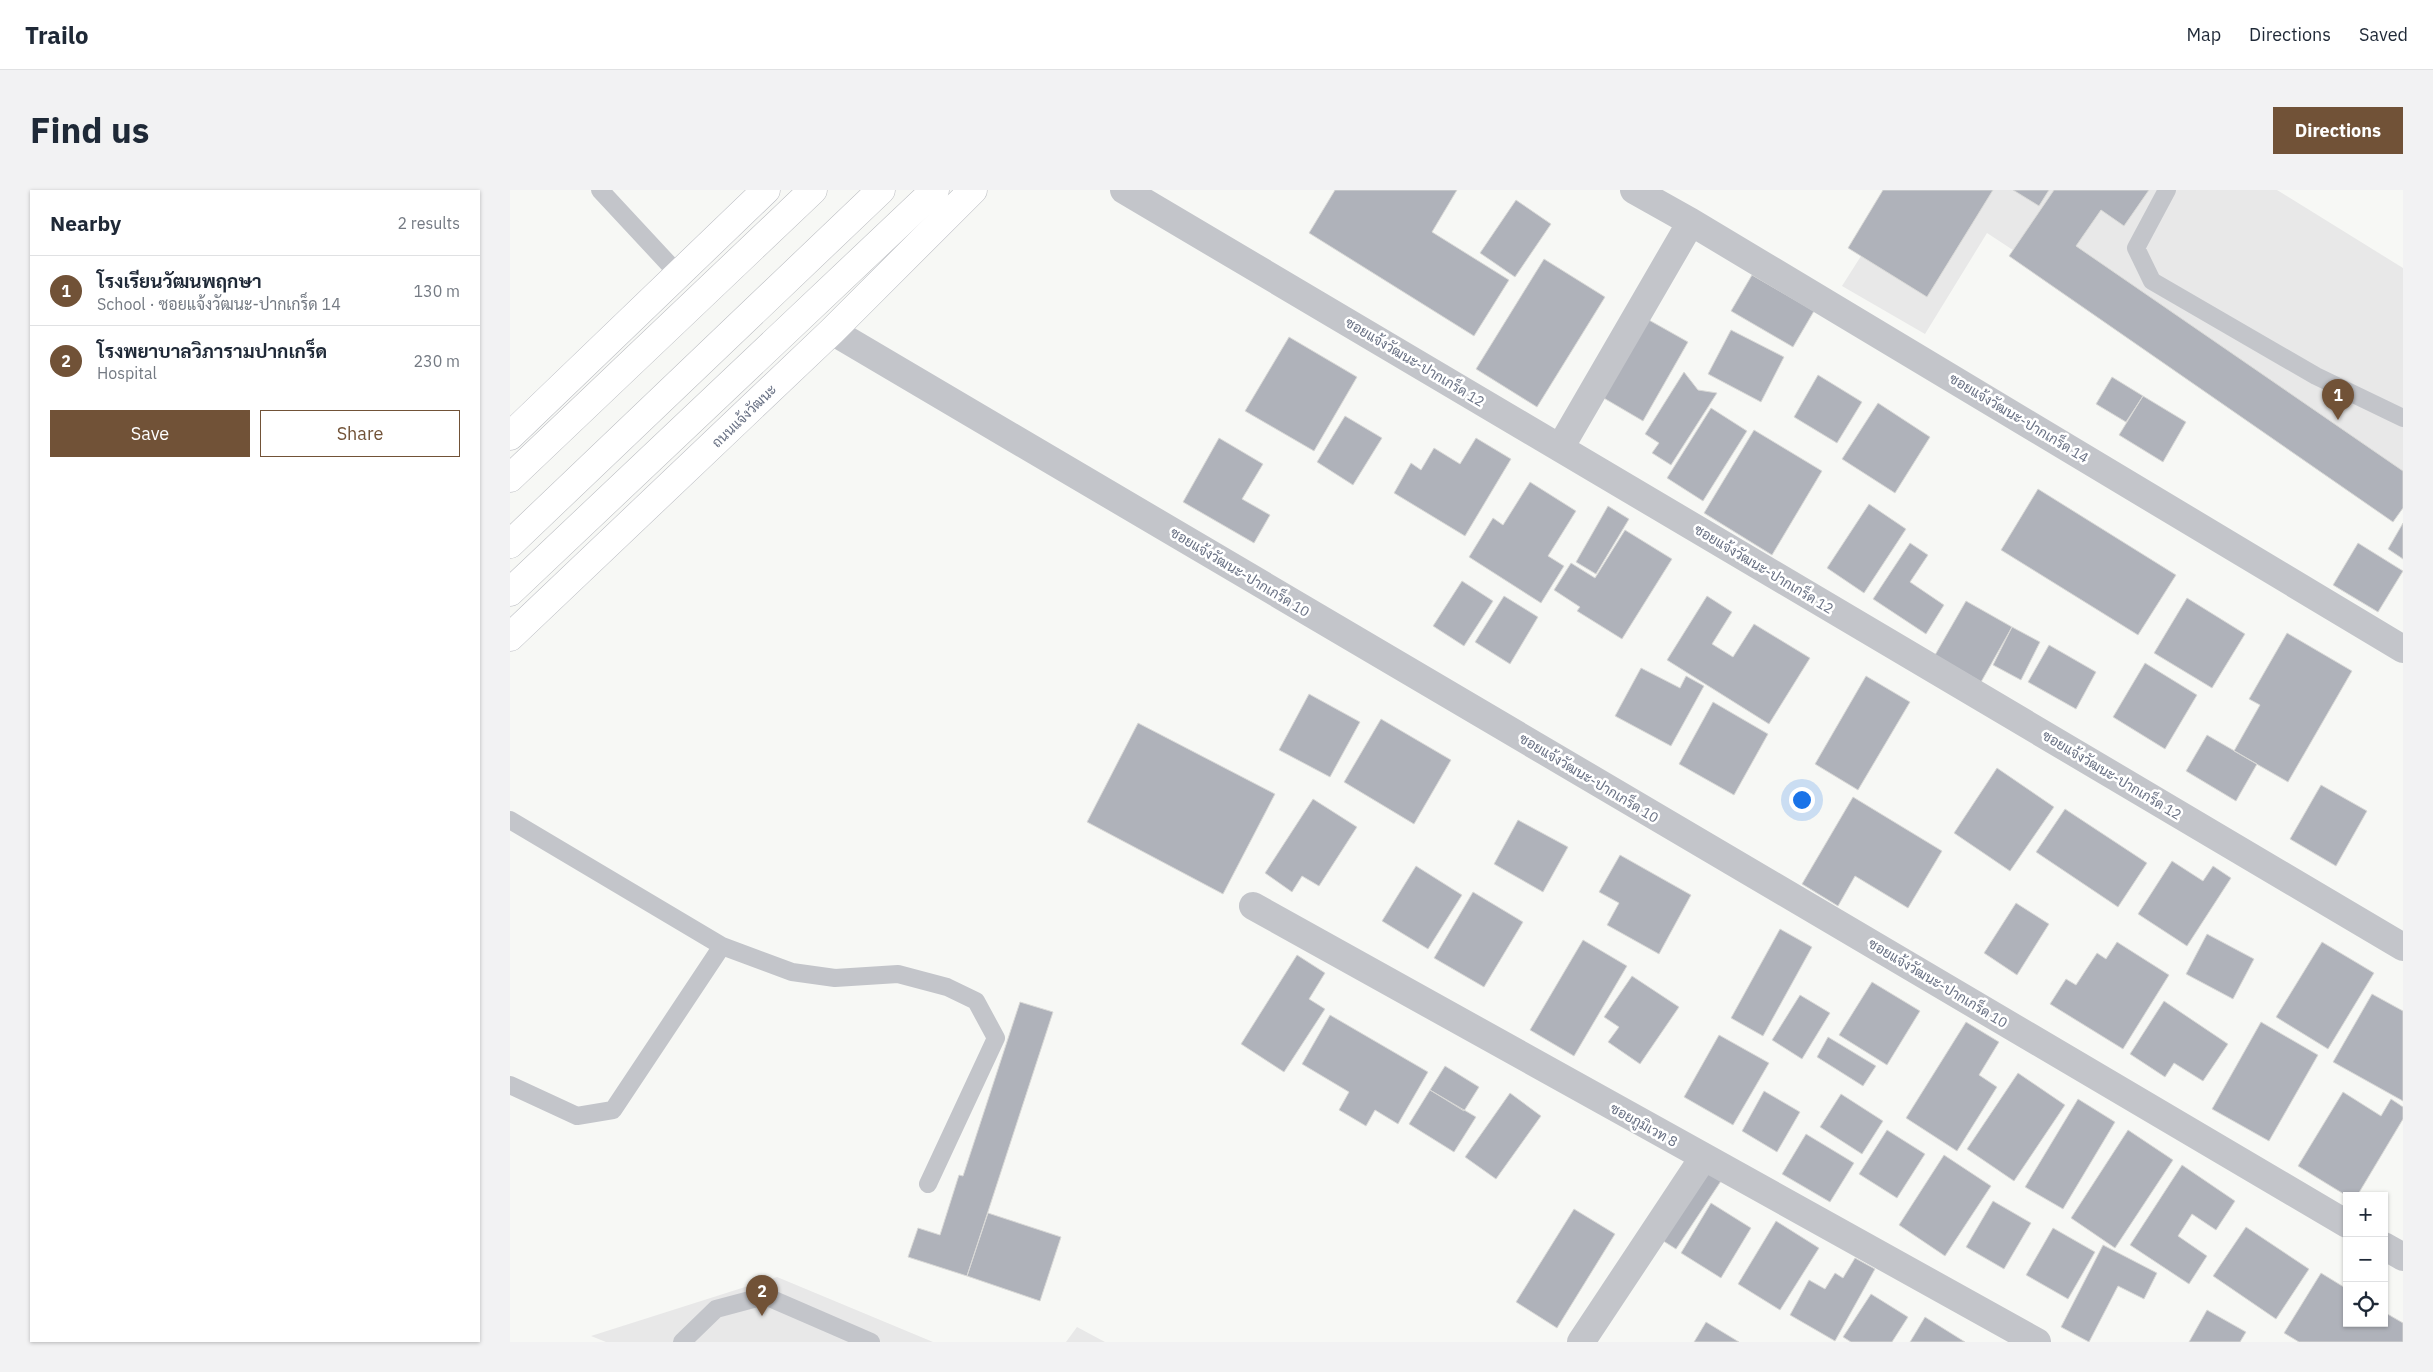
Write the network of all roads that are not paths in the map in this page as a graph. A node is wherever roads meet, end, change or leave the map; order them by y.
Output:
1 (600, 190) edge
2 (766, 190) edge
3 (813, 190) edge
4 (881, 190) edge
5 (936, 190) edge
6 (973, 190) edge
7 (1124, 190) edge
8 (1634, 190) edge
9 (2168, 190) edge
10 (1692, 222) junction
11 (679, 275) junction
12 (832, 331) junction
13 (2403, 418) edge
14 (510, 436) edge
15 (1560, 448) junction
16 (510, 478) edge
17 (510, 544) edge
18 (510, 592) edge
19 (510, 637) edge
20 (2403, 649) edge
21 (510, 820) edge
22 (1253, 906) dead end
23 (722, 946) junction
24 (2403, 947) edge
25 (510, 1085) edge
26 (1703, 1158) junction
27 (928, 1184) dead end
28 (2343, 1222) edge
29 (2388, 1249) edge
30 (2403, 1258) edge
31 (1589, 1339) edge
32 (682, 1342) edge
33 (871, 1342) edge
34 (2037, 1342) edge

1 - 11 lane
2 - 11 main road
3 - 16 main road
4 - 17 main road
5 - 18 main road
6 - 12 main road, ถนนแจ้งวัฒนะ
7 - 15 street, ซอยแจ้งวัฒนะ-ปากเกร็ด 12
8 - 10 street, ซอยแจ้งวัฒนะ-ปากเกร็ด 14
9 - 13 lane
10 - 15 street
10 - 20 street, ซอยแจ้งวัฒนะ-ปากเกร็ด 14
11 - 14 main road
12 - 19 main road, ถนนแจ้งวัฒนะ
12 - 28 street, ซอยแจ้งวัฒนะ-ปากเกร็ด 10
15 - 24 street, ซอยแจ้งวัฒนะ-ปากเกร็ด 12
21 - 23 lane
22 - 26 street, ซอยภูมิเวท 8
23 - 25 lane
23 - 27 lane
26 - 31 street
26 - 34 street, ซอยภูมิเวท 8
29 - 30 street
32 - 33 lane

